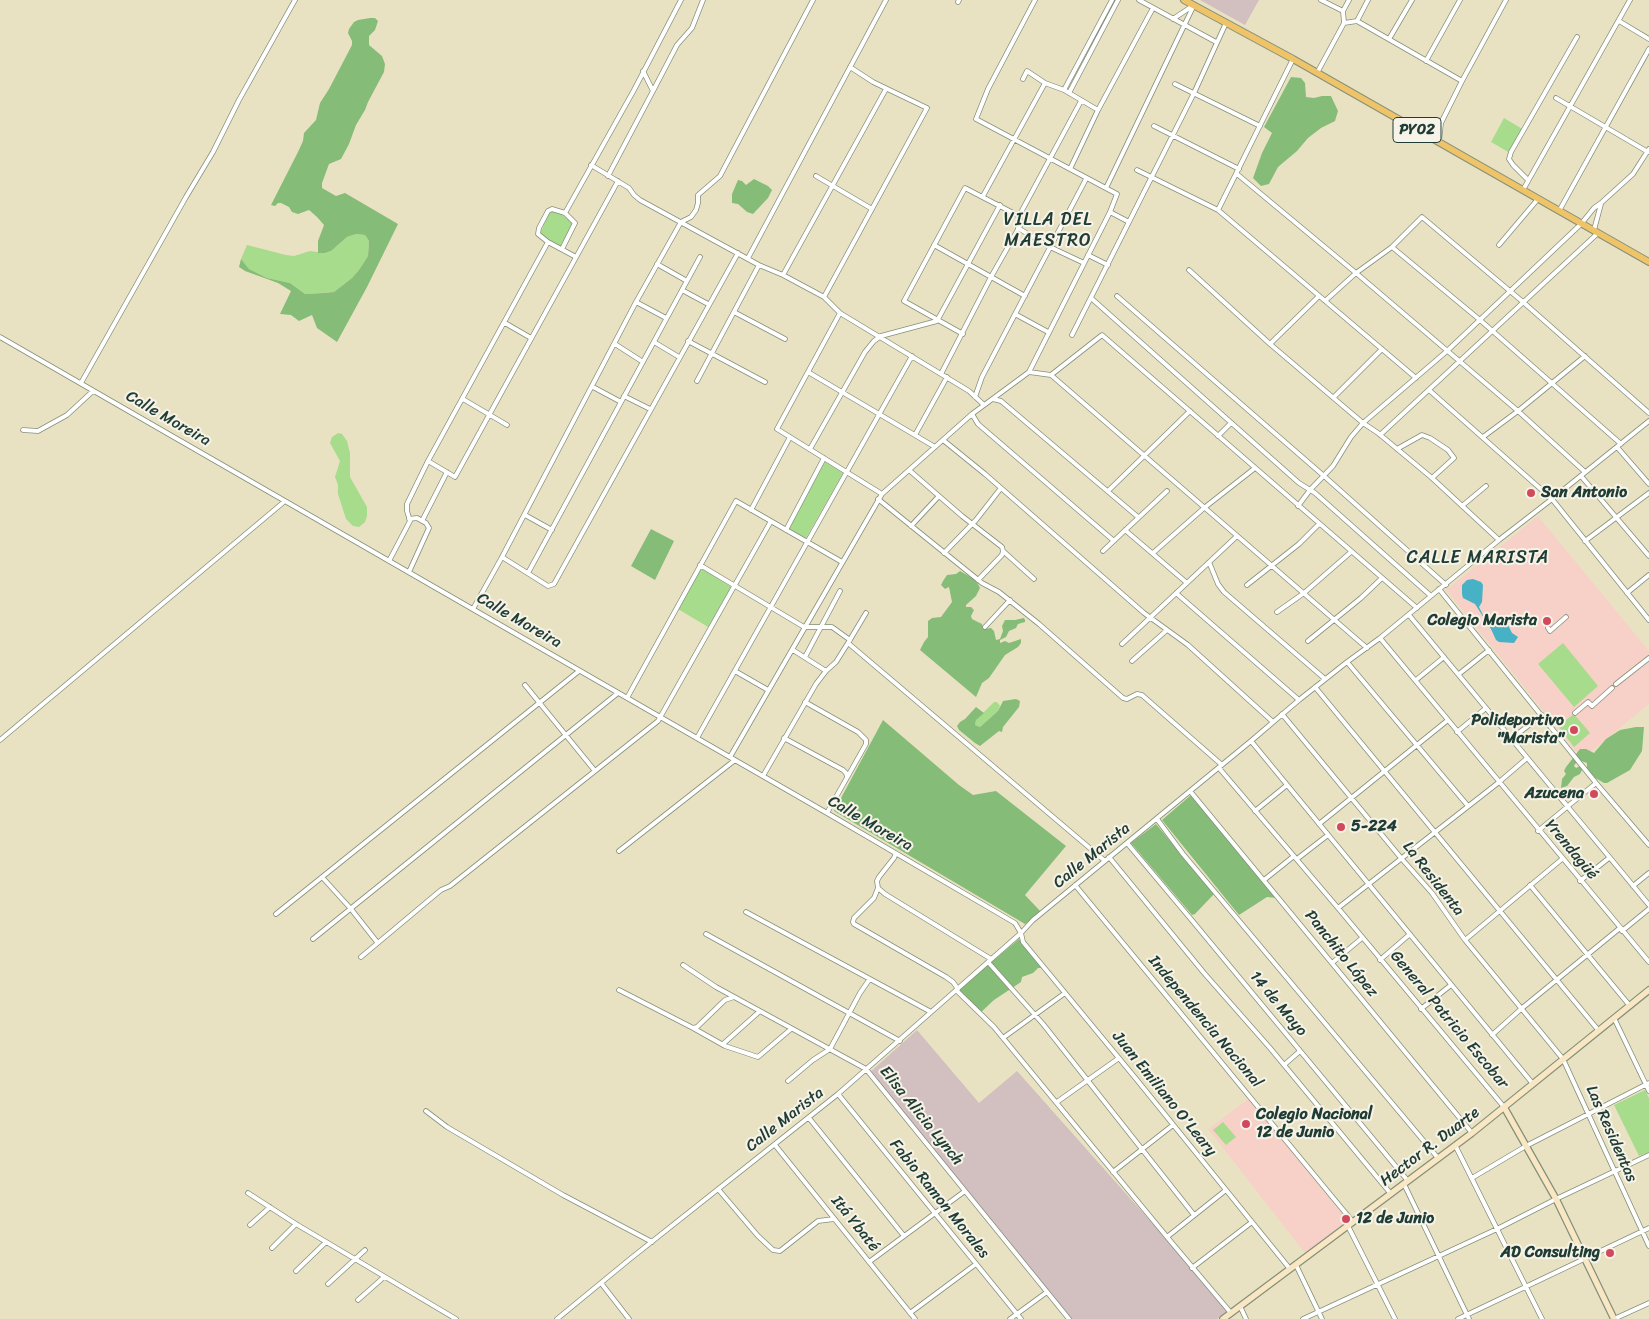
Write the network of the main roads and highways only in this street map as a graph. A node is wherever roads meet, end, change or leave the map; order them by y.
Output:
1 (1184, 0) edge
2 (1649, 262) edge

1 - 2 main road, PY02

